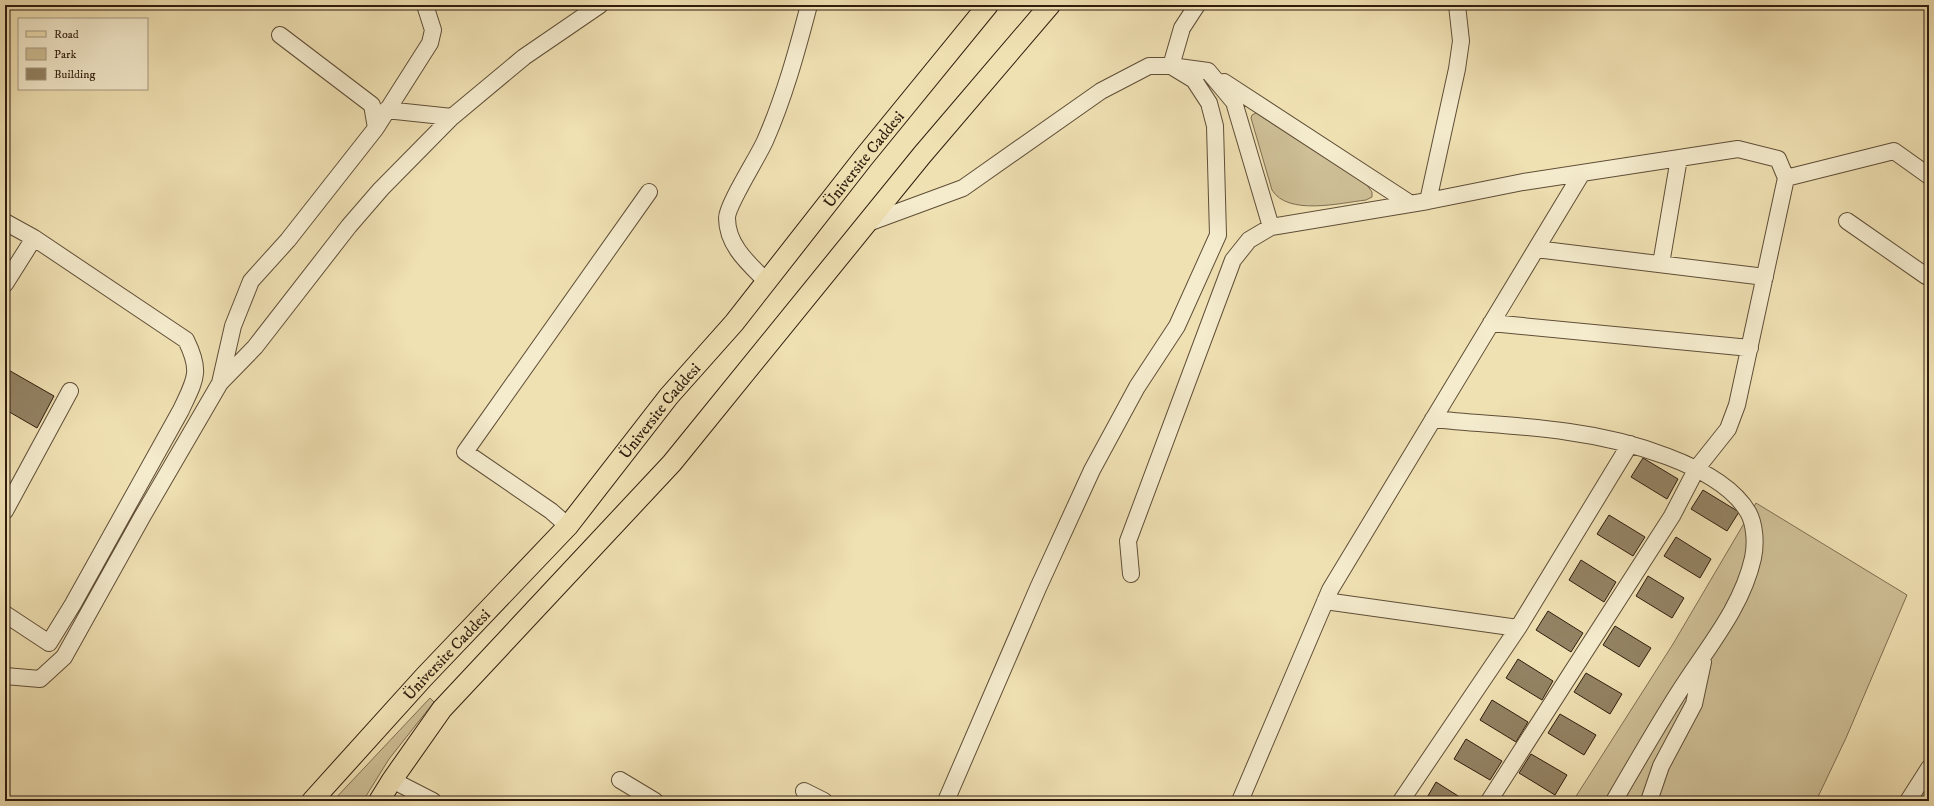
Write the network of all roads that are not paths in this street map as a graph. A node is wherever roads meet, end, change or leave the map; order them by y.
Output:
1 (425, 5) edge
2 (600, 5) edge
3 (809, 5) edge
4 (988, 5) edge
5 (1050, 5) edge
6 (1197, 5) edge
7 (1457, 5) edge
8 (280, 35) dead end
9 (1171, 66) junction
10 (1208, 71) junction
11 (386, 110) junction
12 (452, 118) junction
13 (376, 128) junction
14 (1679, 158) junction
15 (1582, 173) junction
16 (1929, 176) edge
17 (1786, 178) junction
18 (649, 192) dead end
19 (1428, 201) junction
20 (1411, 204) junction
21 (1847, 221) dead end
22 (5, 222) edge
23 (868, 223) junction
24 (1271, 227) junction
25 (34, 238) junction
26 (1536, 249) junction
27 (1661, 264) junction
28 (1929, 271) edge
29 (1765, 277) junction
30 (766, 281) junction
31 (5, 284) edge
32 (1491, 323) junction
33 (1750, 348) junction
34 (220, 383) junction
35 (70, 391) dead end
36 (1433, 420) junction
37 (1630, 444) junction
38 (1697, 468) junction
39 (5, 511) edge
40 (568, 526) junction
41 (1131, 574) dead end
42 (1325, 601) junction
43 (5, 614) edge
44 (1518, 628) junction
45 (1705, 653) junction
46 (5, 676) edge
47 (1927, 775) edge
48 (392, 780) junction
49 (620, 780) dead end
50 (804, 791) dead end
51 (312, 801) edge
52 (379, 801) edge
53 (433, 801) edge
54 (655, 801) edge
55 (824, 801) edge
56 (946, 801) edge
57 (1240, 801) edge
58 (1401, 801) edge
59 (1489, 801) edge
60 (1614, 801) edge
61 (1649, 801) edge
62 (1908, 801) edge

1 - 11 street
2 - 12 street
3 - 30 street
4 - 30 main road, Üniversite Caddesi
5 - 23 main road
6 - 9 street
7 - 19 street
8 - 13 street
9 - 10 street
9 - 23 street
9 - 56 street
10 - 20 street
10 - 24 street
11 - 12 street
11 - 13 street
12 - 34 street
13 - 34 street
14 - 15 street
14 - 17 street
14 - 27 street
15 - 19 street
15 - 26 street
16 - 17 street
17 - 29 street
18 - 40 street
19 - 20 street
20 - 24 street
21 - 28 street
22 - 25 street
23 - 48 main road
24 - 41 street
25 - 31 street
25 - 43 street
26 - 27 street
26 - 32 street
27 - 29 street
29 - 33 street
30 - 40 main road, Üniversite Caddesi
32 - 33 street
32 - 36 street
33 - 38 street
34 - 46 street
35 - 39 street
36 - 37 street
36 - 42 street
37 - 38 street
37 - 44 street
38 - 45 street
38 - 59 street
40 - 51 main road, Üniversite Caddesi
42 - 44 street
42 - 57 street
44 - 58 street
45 - 60 street
45 - 61 street
47 - 62 street
48 - 52 main road
48 - 53 street
49 - 54 street
50 - 55 street

